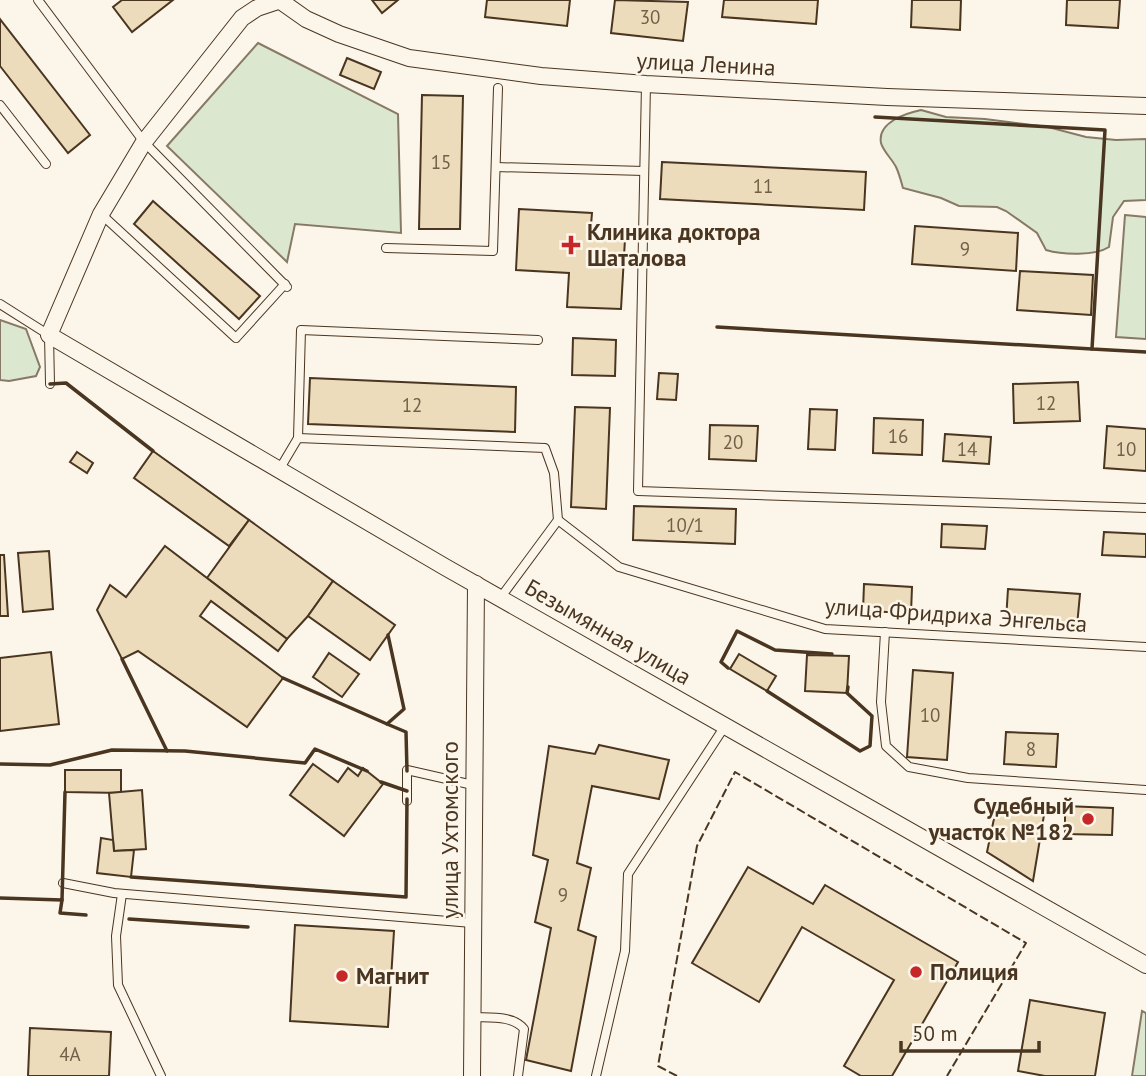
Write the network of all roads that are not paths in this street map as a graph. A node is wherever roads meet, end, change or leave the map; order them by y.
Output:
1 (38, 0) edge
2 (280, 0) edge
3 (646, 85) junction
4 (498, 89) dead end
5 (0, 105) edge
6 (1146, 106) edge
7 (144, 142) junction
8 (46, 164) dead end
9 (495, 167) junction
10 (644, 171) junction
11 (101, 214) junction
12 (386, 248) dead end
13 (0, 304) edge
14 (49, 335) junction
15 (538, 340) dead end
16 (50, 384) dead end
17 (298, 438) junction
18 (279, 470) junction
19 (1146, 508) edge
20 (558, 520) junction
21 (476, 584) junction
22 (500, 597) junction
23 (885, 632) junction
24 (1146, 647) edge
25 (725, 726) junction
26 (473, 785) junction
27 (1146, 790) edge
28 (407, 801) dead end
29 (64, 883) dead end
30 (122, 894) junction
31 (472, 923) junction
32 (1146, 965) edge
33 (472, 1017) junction
34 (161, 1076) edge
35 (472, 1076) edge
36 (518, 1076) edge
37 (596, 1076) edge

1 - 7 lane
2 - 3 street, улица Ленина
2 - 7 street
3 - 6 street, улица Ленина
3 - 10 lane
4 - 9 lane
5 - 8 lane
7 - 11 street
7 - 11 lane
9 - 10 lane
9 - 12 lane
10 - 19 lane
11 - 14 street
13 - 14 lane
14 - 16 lane
14 - 18 street, Безымянная улица
15 - 17 lane
17 - 18 lane
17 - 20 lane
18 - 21 street, Безымянная улица
20 - 22 lane
20 - 23 lane, улица Фридриха Энгельса
21 - 22 street, Безымянная улица
21 - 26 street, улица Ухтомского
22 - 25 street, Безымянная улица
23 - 24 lane, улица Фридриха Энгельса
23 - 27 lane
25 - 32 street, Безымянная улица
25 - 37 lane
26 - 28 lane
26 - 31 street, улица Ухтомского
29 - 30 lane
30 - 31 lane
30 - 34 lane
31 - 33 street, улица Ухтомского
33 - 35 street, улица Ухтомского
33 - 36 lane

